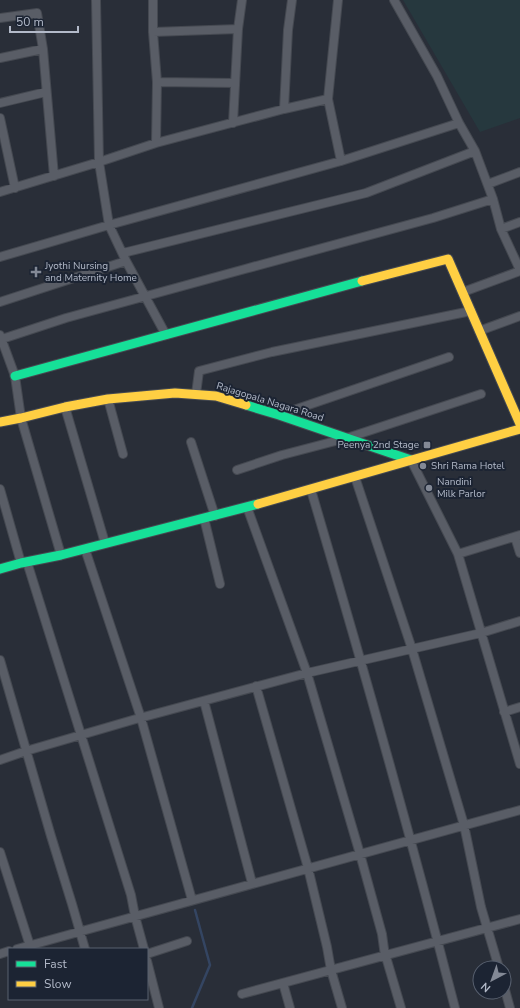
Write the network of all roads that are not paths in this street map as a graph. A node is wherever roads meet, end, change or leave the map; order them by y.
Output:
1 (96, 0) edge
2 (152, 0) edge
3 (242, 0) edge
4 (292, 0) edge
5 (338, 0) edge
6 (394, 0) edge
7 (0, 18) edge
8 (238, 29) junction
9 (153, 32) junction
10 (43, 50) junction
11 (0, 58) edge
12 (157, 82) junction
13 (235, 83) junction
14 (46, 92) junction
15 (328, 99) junction
16 (0, 103) edge
17 (284, 109) junction
18 (0, 118) edge
19 (233, 122) junction
20 (459, 123) junction
21 (156, 143) junction
22 (474, 151) junction
23 (341, 161) junction
24 (99, 162) junction
25 (520, 172) edge
26 (54, 176) junction
27 (488, 184) junction
28 (15, 188) junction
29 (0, 192) edge
30 (493, 199) junction
31 (520, 222) edge
32 (110, 225) junction
33 (501, 229) junction
34 (0, 257) edge
35 (124, 257) junction
36 (520, 270) edge
37 (463, 292) junction
38 (145, 297) junction
39 (0, 302) edge
40 (471, 310) junction
41 (520, 316) edge
42 (479, 331) junction
43 (166, 335) junction
44 (1, 337) edge
45 (449, 358) dead end
46 (15, 376) junction
47 (196, 394) junction
48 (481, 394) dead end
49 (108, 399) junction
50 (65, 407) junction
51 (279, 415) junction
52 (21, 418) junction
53 (0, 422) edge
54 (520, 424) edge
55 (520, 429) edge
56 (347, 438) junction
57 (191, 442) dead end
58 (123, 454) dead end
59 (411, 460) junction
60 (237, 470) dead end
61 (355, 477) junction
62 (0, 488) edge
63 (311, 490) junction
64 (247, 507) junction
65 (214, 516) junction
66 (204, 518) junction
67 (518, 536) edge
68 (105, 542) junction
69 (86, 549) junction
70 (520, 553) edge
71 (458, 554) junction
72 (61, 555) junction
73 (24, 563) junction
74 (0, 569) edge
75 (220, 584) dead end
76 (520, 621) edge
77 (481, 633) junction
78 (412, 649) junction
79 (0, 660) edge
80 (361, 660) junction
81 (307, 673) junction
82 (256, 686) junction
83 (204, 701) junction
84 (520, 707) edge
85 (504, 712) junction
86 (141, 718) junction
87 (82, 735) junction
88 (26, 750) junction
89 (0, 760) edge
90 (520, 764) edge
91 (520, 810) edge
92 (464, 825) junction
93 (410, 840) junction
94 (0, 852) edge
95 (360, 854) junction
96 (308, 868) junction
97 (252, 883) junction
98 (192, 900) junction
99 (135, 916) junction
100 (520, 919) edge
101 (488, 929) junction
102 (80, 932) junction
103 (187, 941) dead end
104 (438, 941) junction
105 (31, 947) edge
106 (85, 948) edge
107 (144, 948) edge
108 (148, 954) edge
109 (385, 956) junction
110 (497, 960) edge
111 (148, 966) edge
112 (331, 970) junction
113 (282, 983) junction
114 (242, 994) dead end
115 (159, 1008) edge
116 (290, 1008) edge
117 (342, 1008) edge
118 (401, 1008) edge
119 (455, 1008) edge

1 - 24 street
2 - 9 street
3 - 8 street
4 - 17 street
5 - 15 street
6 - 20 street
7 - 10 street
8 - 9 street
8 - 13 street
9 - 12 street
10 - 11 street
10 - 14 street
12 - 13 street
12 - 21 street
13 - 19 street
14 - 16 street
14 - 26 street
15 - 17 street
15 - 23 street
17 - 19 street
18 - 28 street
19 - 21 street
20 - 22 street
20 - 23 street
21 - 24 street
22 - 27 street
22 - 35 street
23 - 32 street
24 - 26 street
24 - 32 street
25 - 27 street
26 - 28 street
27 - 30 street
28 - 29 street
30 - 33 street
30 - 38 street
31 - 33 street
32 - 34 street
32 - 35 street
33 - 36 street
35 - 38 street
35 - 39 street
36 - 37 street
37 - 40 street
37 - 43 street
38 - 43 street
38 - 44 street
40 - 42 street
40 - 47 street
41 - 42 street
42 - 54 street
43 - 46 street
44 - 46 street
45 - 51 street
46 - 52 street
47 - 49 street, Rajagopala Nagara Road
47 - 51 street, Rajagopala Nagara Road
48 - 56 street
49 - 50 street, Rajagopala Nagara Road
49 - 58 street
50 - 52 street, Rajagopala Nagara Road
50 - 68 street
51 - 56 street, Rajagopala Nagara Road
52 - 53 street, Rajagopala Nagara Road
52 - 72 street
55 - 59 street
56 - 59 street, Rajagopala Nagara Road
56 - 60 street
57 - 65 street
59 - 61 street
59 - 71 street
61 - 63 street
61 - 78 street
62 - 73 street
63 - 64 street
63 - 80 street
64 - 65 street
64 - 81 street
65 - 66 street
66 - 68 street
66 - 75 street
67 - 70 street
67 - 71 street
68 - 69 street
69 - 72 street
69 - 86 street
71 - 77 street
72 - 73 street
73 - 74 street
73 - 87 street
76 - 77 street
77 - 78 street
77 - 85 street
78 - 80 street
78 - 92 street
79 - 88 street
80 - 81 street
80 - 93 street
81 - 82 street
81 - 95 street
82 - 83 street
82 - 96 street
83 - 86 street
83 - 97 street
84 - 85 street
85 - 90 street
86 - 87 street
86 - 98 street
87 - 88 street
87 - 99 street
88 - 89 street
88 - 102 street
91 - 92 street
92 - 93 street
92 - 101 street
93 - 95 street
93 - 104 street
94 - 105 street
95 - 96 street
95 - 109 street
96 - 97 street
96 - 112 street
97 - 98 street
98 - 99 street
99 - 102 street
99 - 107 street
100 - 101 street
101 - 104 street
101 - 110 street
102 - 105 street
102 - 106 street
103 - 108 street
104 - 109 street
104 - 119 street
109 - 112 street
109 - 118 street
111 - 115 street
112 - 113 street
112 - 117 street
113 - 114 street
113 - 116 street

